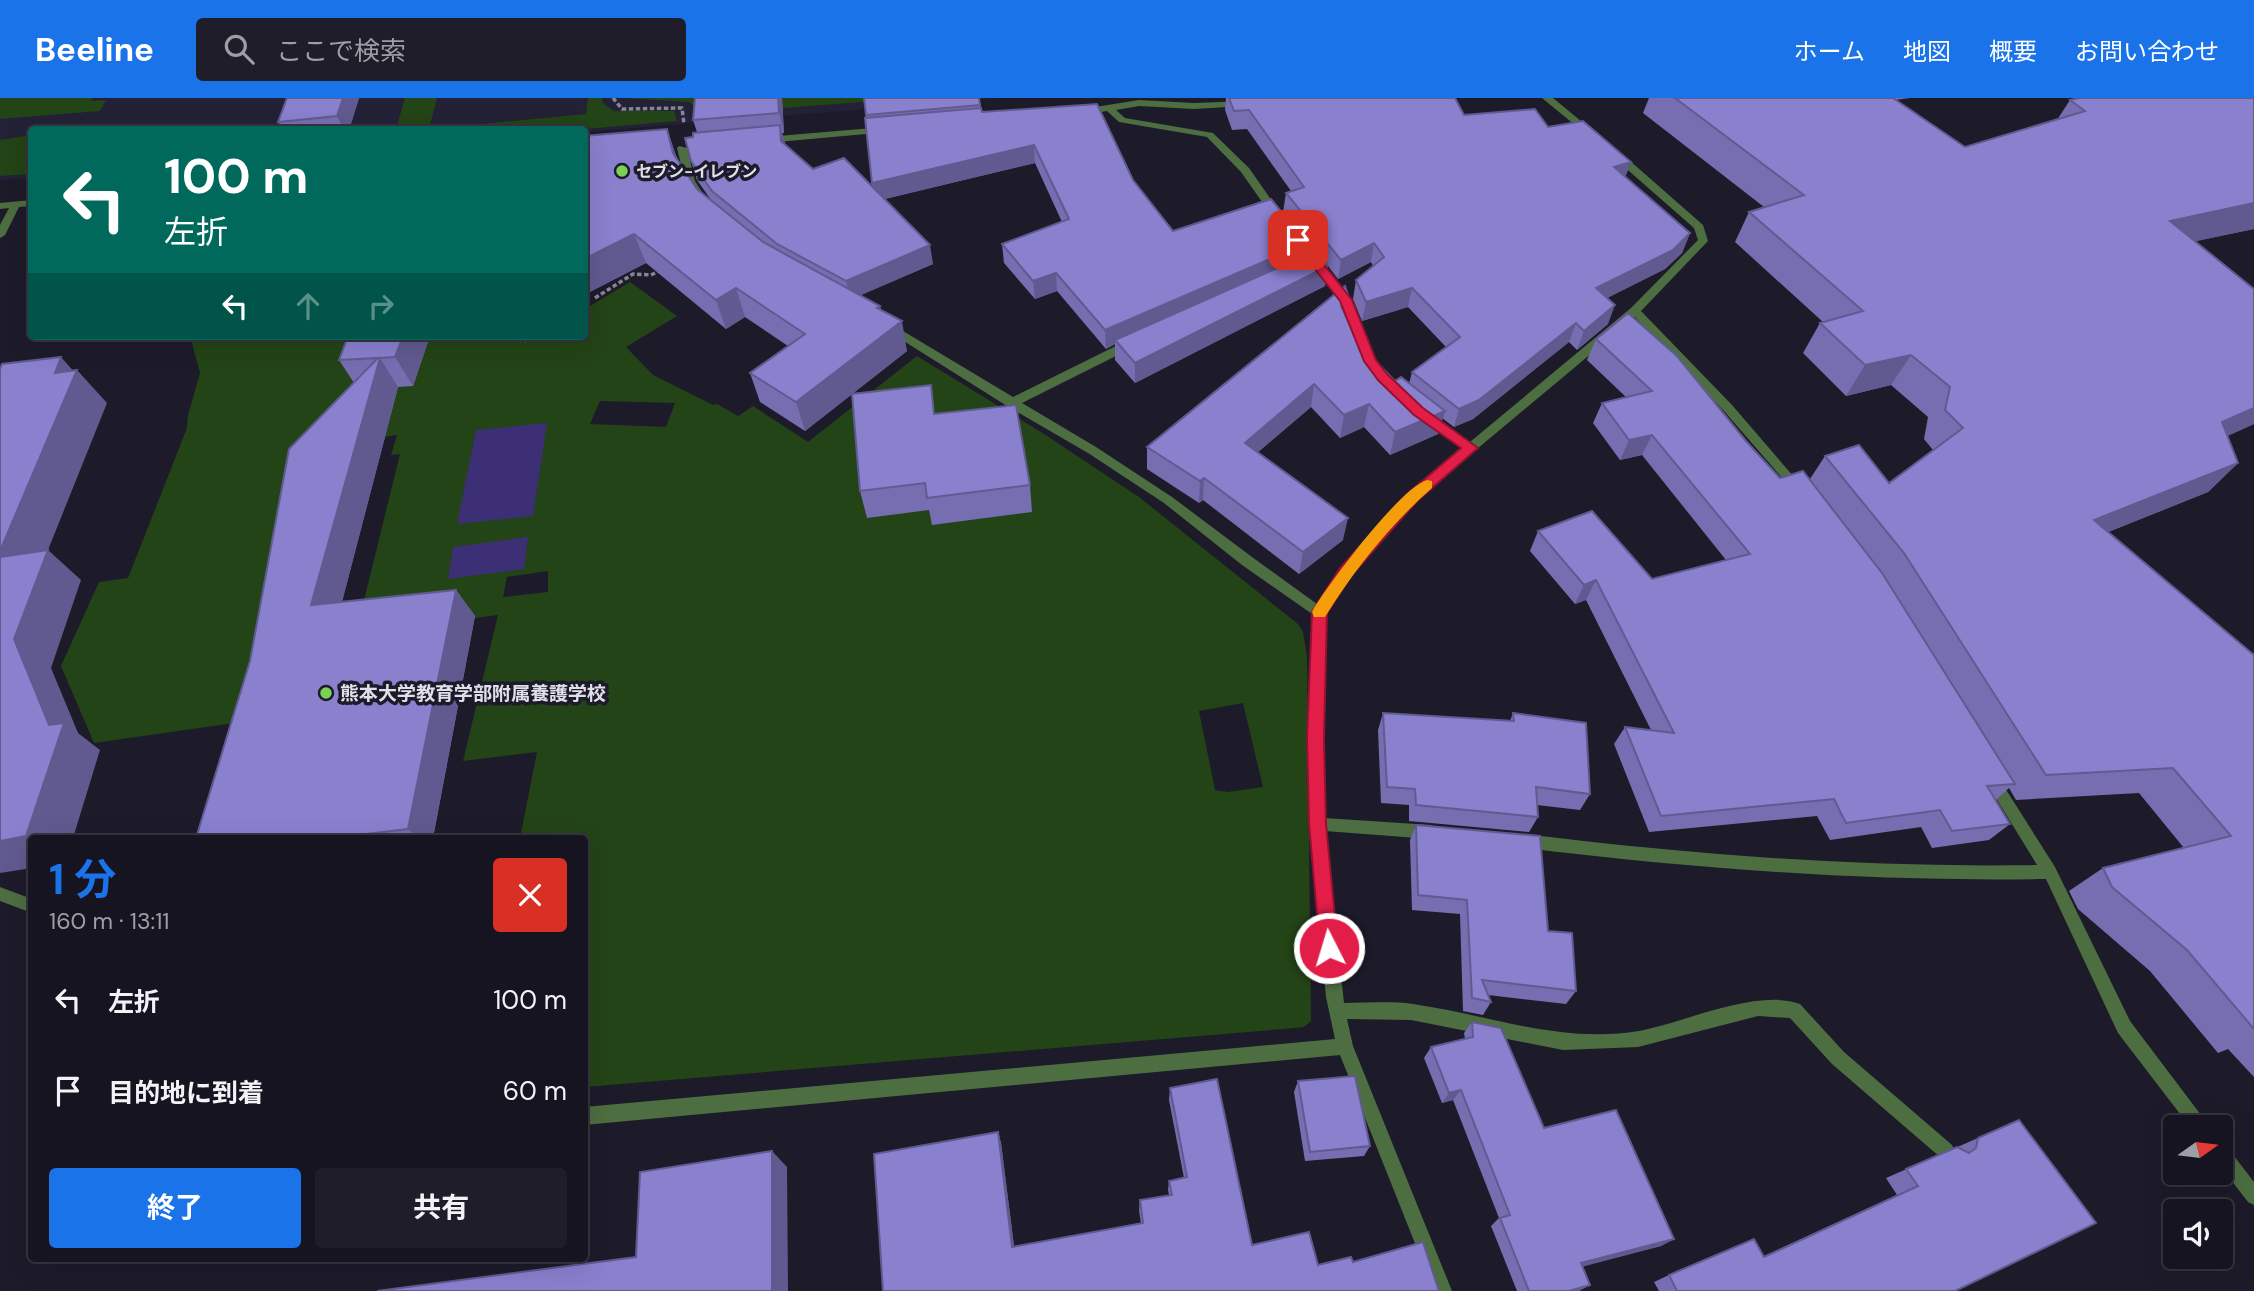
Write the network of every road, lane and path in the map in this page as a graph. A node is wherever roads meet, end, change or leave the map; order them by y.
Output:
1 (613, 98) edge
2 (1165, 98) edge
3 (1547, 98) edge
4 (1257, 102) edge
5 (1150, 106) junction
6 (1111, 110) junction
7 (1069, 113) edge
8 (903, 128) edge
9 (1598, 139) edge
10 (751, 142) edge
11 (696, 147) edge
12 (676, 148) junction
13 (1608, 148) edge
14 (28, 203) edge
15 (705, 203) edge
16 (16, 204) junction
17 (0, 206) edge
18 (0, 235) edge
19 (1316, 263) junction
20 (663, 268) edge
21 (1305, 268) edge
22 (595, 298) dead end
23 (1635, 311) junction
24 (881, 324) edge
25 (1142, 339) edge
26 (1382, 377) edge
27 (1011, 403) junction
28 (1419, 412) edge
29 (1471, 448) junction
30 (1812, 506) edge
31 (1319, 612) junction
32 (1984, 765) edge
33 (1317, 824) junction
34 (1442, 833) edge
35 (1510, 839) edge
36 (2050, 872) junction
37 (0, 894) edge
38 (28, 904) edge
39 (1337, 1011) junction
40 (1345, 1046) junction
41 (2192, 1115) edge
42 (588, 1116) edge
43 (1946, 1151) edge
44 (2233, 1169) edge
45 (2254, 1196) edge
46 (1443, 1291) edge

1 - 12 path
2 - 5 street
3 - 9 street
4 - 5 street
5 - 6 street
6 - 7 street
6 - 19 street
8 - 10 street
11 - 12 street
12 - 15 street
13 - 23 street
14 - 16 street
16 - 17 street
16 - 18 street
19 - 21 street
19 - 26 street
20 - 22 path
23 - 29 street
23 - 30 street
24 - 27 street
25 - 27 street
27 - 31 street
28 - 29 street
29 - 31 street
31 - 33 street
32 - 36 street
33 - 34 street
33 - 39 street
35 - 36 street
36 - 41 street
37 - 38 street
39 - 40 street
39 - 43 street
40 - 42 street
40 - 46 street
44 - 45 street

